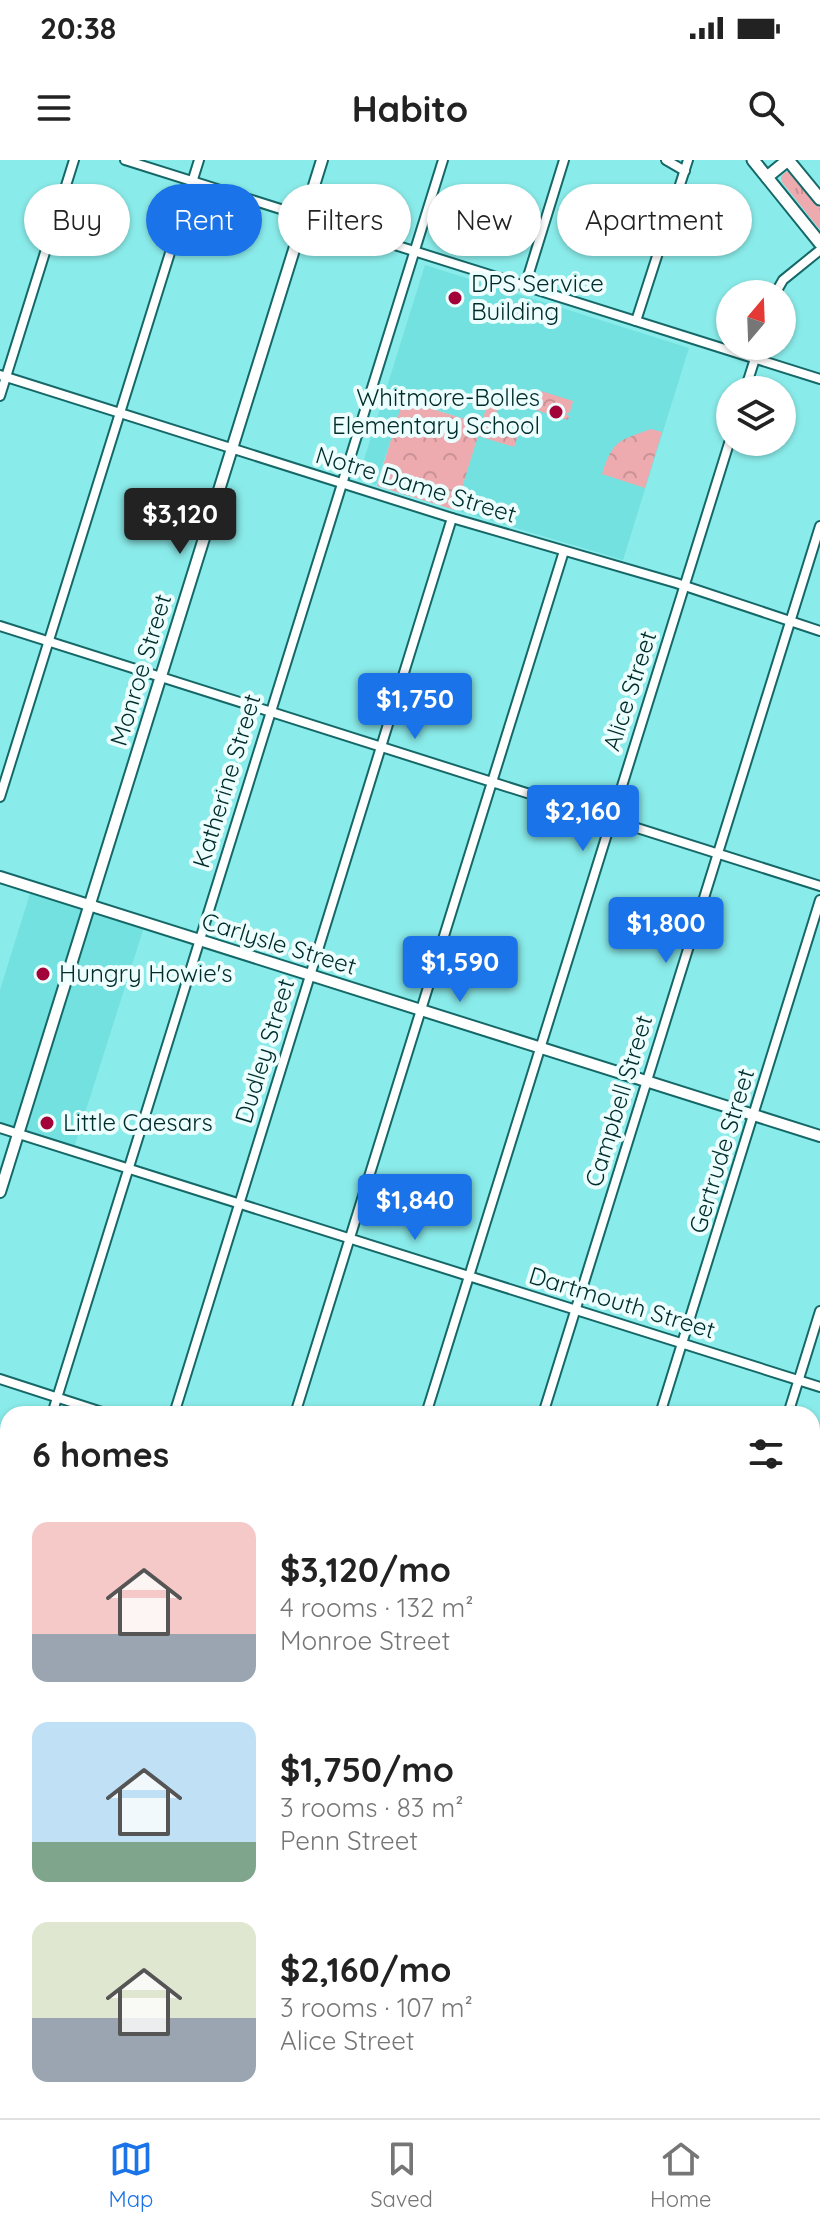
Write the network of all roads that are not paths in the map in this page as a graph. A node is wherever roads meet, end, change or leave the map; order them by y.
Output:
1 (74, 160) edge
2 (125, 160) edge
3 (199, 160) edge
4 (322, 160) edge
5 (443, 160) edge
6 (564, 160) edge
7 (666, 160) edge
8 (688, 160) edge
9 (753, 160) edge
10 (788, 160) edge
11 (685, 171) junction
12 (767, 177) junction
13 (192, 181) junction
14 (315, 184) edge
15 (820, 199) edge
16 (278, 208) edge
17 (820, 243) edge
18 (411, 250) edge
19 (820, 250) edge
20 (416, 252) junction
21 (293, 256) edge
22 (783, 280) edge
23 (525, 286) junction
24 (636, 321) junction
25 (716, 347) edge
26 (758, 360) edge
27 (3, 376) edge
28 (820, 379) edge
29 (0, 396) edge
30 (119, 413) junction
31 (232, 448) junction
32 (725, 456) edge
33 (341, 483) junction
34 (452, 518) junction
35 (820, 526) edge
36 (564, 551) junction
37 (685, 586) junction
38 (791, 621) junction
39 (0, 626) edge
40 (820, 631) edge
41 (48, 642) junction
42 (160, 677) junction
43 (269, 712) junction
44 (380, 746) junction
45 (493, 781) junction
46 (0, 797) edge
47 (610, 821) junction
48 (717, 854) junction
49 (0, 877) edge
50 (820, 886) edge
51 (820, 900) edge
52 (89, 905) junction
53 (199, 941) junction
54 (309, 975) junction
55 (421, 1010) junction
56 (541, 1047) junction
57 (646, 1081) junction
58 (754, 1115) junction
59 (0, 1128) edge
60 (18, 1133) junction
61 (820, 1136) edge
62 (128, 1168) junction
63 (0, 1192) edge
64 (240, 1203) junction
65 (349, 1238) junction
66 (468, 1276) junction
67 (576, 1310) junction
68 (820, 1311) edge
69 (682, 1343) junction
70 (0, 1379) edge
71 (799, 1380) junction
72 (820, 1387) edge
73 (57, 1398) junction
74 (54, 1406) edge
75 (82, 1406) edge
76 (177, 1406) edge
77 (297, 1406) edge
78 (428, 1406) edge
79 (546, 1406) edge
80 (662, 1406) edge
81 (791, 1406) edge

1 - 27 street
2 - 13 street
3 - 13 street
4 - 14 street, Monroe Street
5 - 20 street, Katherine Street
6 - 23 street
7 - 11 street
8 - 11 street
9 - 12 main road
10 - 12 main road
10 - 15 main road
11 - 24 street
12 - 17 main road
13 - 16 street
13 - 30 street
18 - 20 street
19 - 22 street
20 - 23 street
20 - 33 street, Katherine Street
21 - 31 street, Monroe Street
23 - 24 street
24 - 25 street
26 - 28 street
27 - 29 street
27 - 30 street, Notre Dame Street
30 - 31 street, Notre Dame Street
30 - 41 street
31 - 33 street, Notre Dame Street
31 - 42 street, Monroe Street
32 - 37 street, Alice Street
33 - 34 street, Notre Dame Street
33 - 43 street, Katherine Street
34 - 36 street, Notre Dame Street
34 - 44 street, Dudley Street
35 - 38 street, Campbell Street
36 - 37 street, Notre Dame Street
36 - 45 street
37 - 38 street, Notre Dame Street
37 - 47 street, Alice Street
38 - 40 street, Notre Dame Street
38 - 48 street, Campbell Street
39 - 41 street
41 - 42 street
41 - 46 street
42 - 43 street
42 - 52 street, Monroe Street
43 - 44 street
43 - 53 street, Katherine Street
44 - 45 street
44 - 54 street, Dudley Street
45 - 47 street
45 - 55 street
47 - 48 street
47 - 56 street, Alice Street
48 - 50 street
48 - 57 street, Campbell Street
49 - 52 street, Carlysle Street
51 - 58 street, Gertrude Street
52 - 53 street, Carlysle Street
52 - 60 street, Monroe Street
53 - 54 street, Carlysle Street
53 - 62 street, Katherine Street
54 - 55 street, Carlysle Street
54 - 64 street, Dudley Street
55 - 56 street, Carlysle Street
55 - 65 street
56 - 57 street, Carlysle Street
56 - 66 street, Alice Street
57 - 58 street, Carlysle Street
57 - 67 street, Campbell Street
58 - 61 street, Carlysle Street
58 - 69 street, Gertrude Street
59 - 60 street, Dartmouth Street
60 - 62 street, Dartmouth Street
60 - 63 street, Monroe Street
62 - 64 street, Dartmouth Street
62 - 73 street, Katherine Street
64 - 65 street, Dartmouth Street
64 - 76 street, Dudley Street
65 - 66 street, Dartmouth Street
65 - 77 street
66 - 67 street, Dartmouth Street
66 - 78 street, Alice Street
67 - 69 street, Dartmouth Street
67 - 79 street, Campbell Street
68 - 71 street
69 - 71 street, Dartmouth Street
69 - 80 street, Gertrude Street
70 - 73 street
71 - 72 street, Dartmouth Street
71 - 81 street
73 - 74 street, Katherine Street
73 - 75 street

